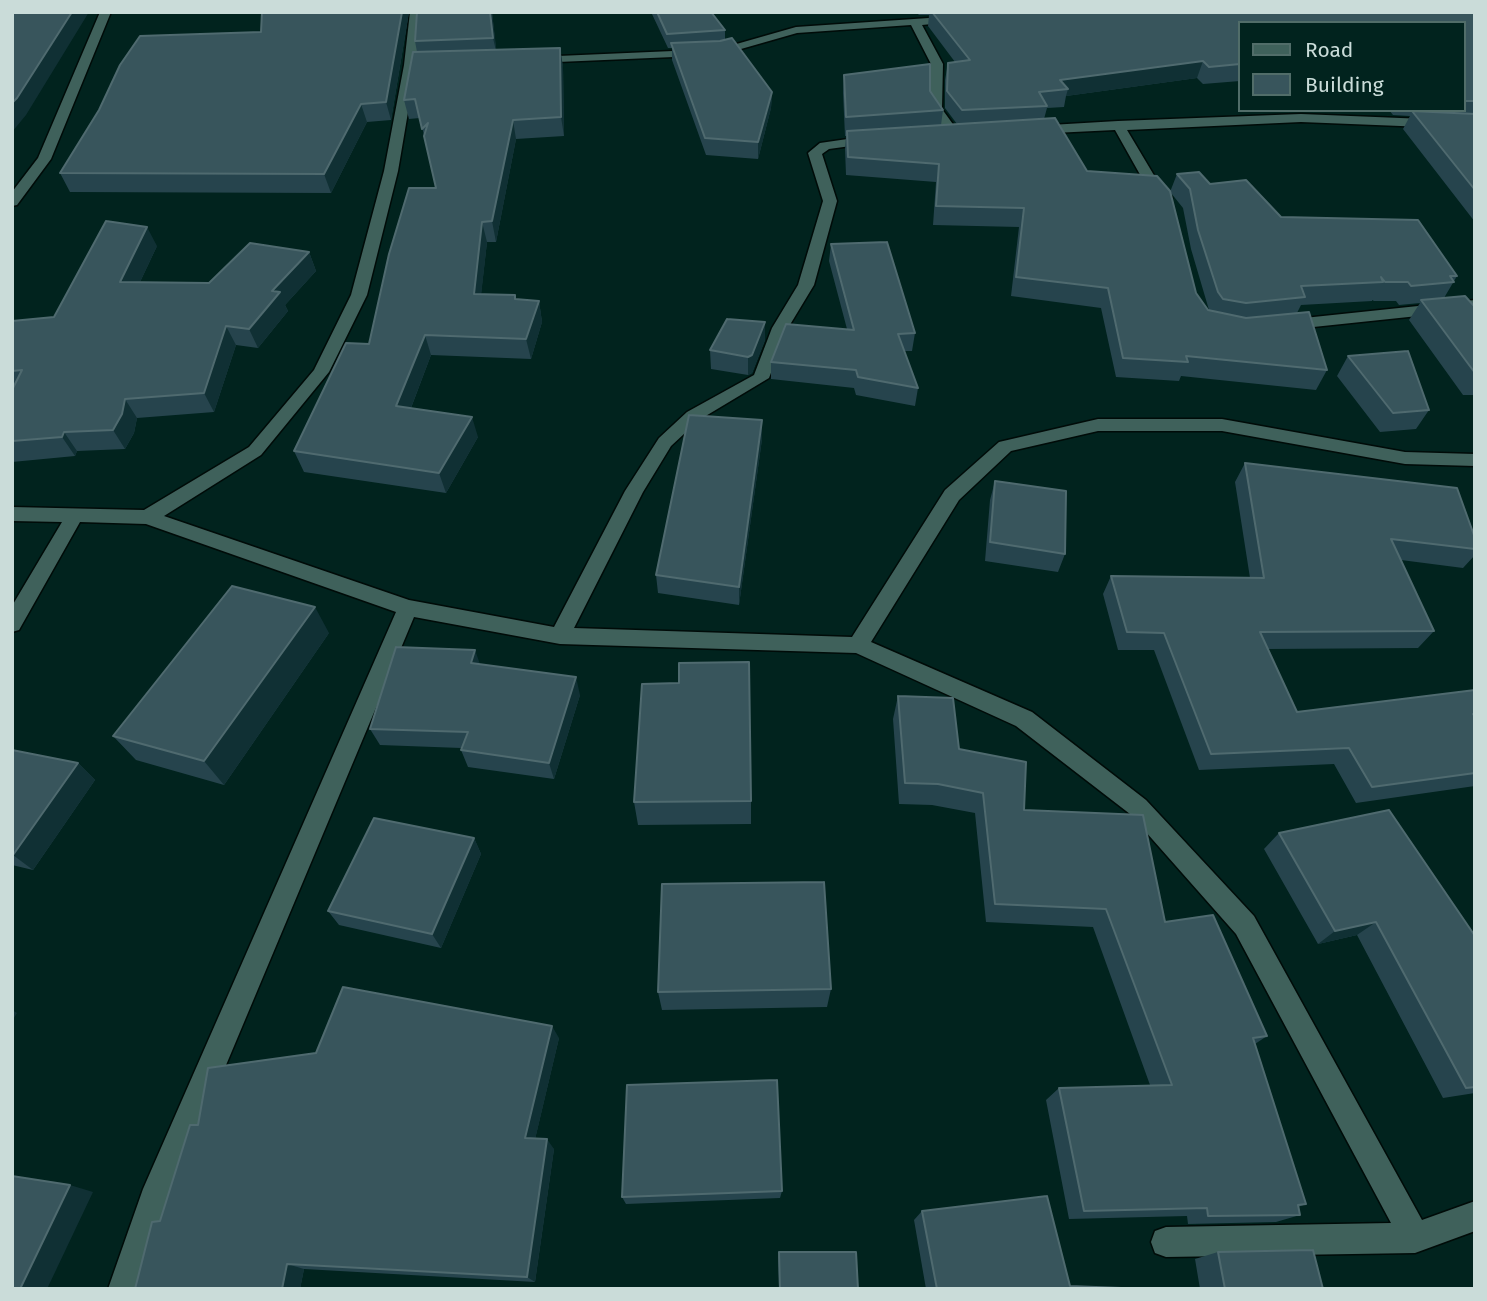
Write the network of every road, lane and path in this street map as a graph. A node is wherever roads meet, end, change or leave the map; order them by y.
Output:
1 (106, 12) edge
2 (415, 12) edge
3 (967, 19) edge
4 (915, 21) junction
5 (525, 61) edge
6 (1118, 125) junction
7 (1475, 125) edge
8 (1022, 130) edge
9 (954, 134) edge
10 (886, 138) edge
11 (12, 202) edge
12 (1173, 208) edge
13 (1475, 305) edge
14 (1263, 328) edge
15 (1475, 460) edge
16 (12, 514) edge
17 (74, 517) junction
18 (147, 517) junction
19 (408, 608) junction
20 (12, 624) edge
21 (560, 636) junction
22 (858, 645) junction
23 (1475, 1216) edge
24 (1415, 1238) junction
25 (1166, 1242) dead end
26 (124, 1289) edge

1 - 11 street
2 - 18 street
3 - 4 street
4 - 5 street
4 - 9 street
6 - 7 street
6 - 8 street
6 - 12 street
10 - 21 street
13 - 14 street
15 - 22 street
16 - 17 street
17 - 18 street
17 - 20 street
18 - 19 street
19 - 21 street
19 - 26 street
21 - 22 street
22 - 24 street
23 - 24 street
24 - 25 street

